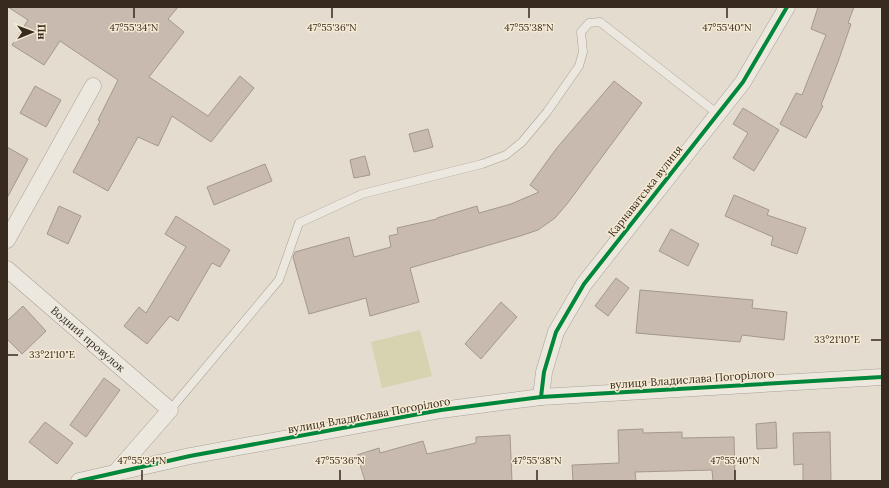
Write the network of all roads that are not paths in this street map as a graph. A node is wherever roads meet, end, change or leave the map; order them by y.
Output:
1 (787, 7) edge
2 (93, 86) dead end
3 (718, 114) junction
4 (7, 240) edge
5 (7, 268) edge
6 (882, 378) edge
7 (542, 397) junction
8 (170, 410) junction
9 (115, 473) junction
10 (79, 481) edge

1 - 3 street, Карнаватська вулиця
2 - 4 street
3 - 7 street, Карнаватська вулиця
3 - 8 lane
5 - 8 street, Водний провулок
6 - 7 street, вулиця Владислава Погорілого
7 - 9 street, вулиця Владислава Погорілого
8 - 9 street
9 - 10 street, вулиця Владислава Погорілого

